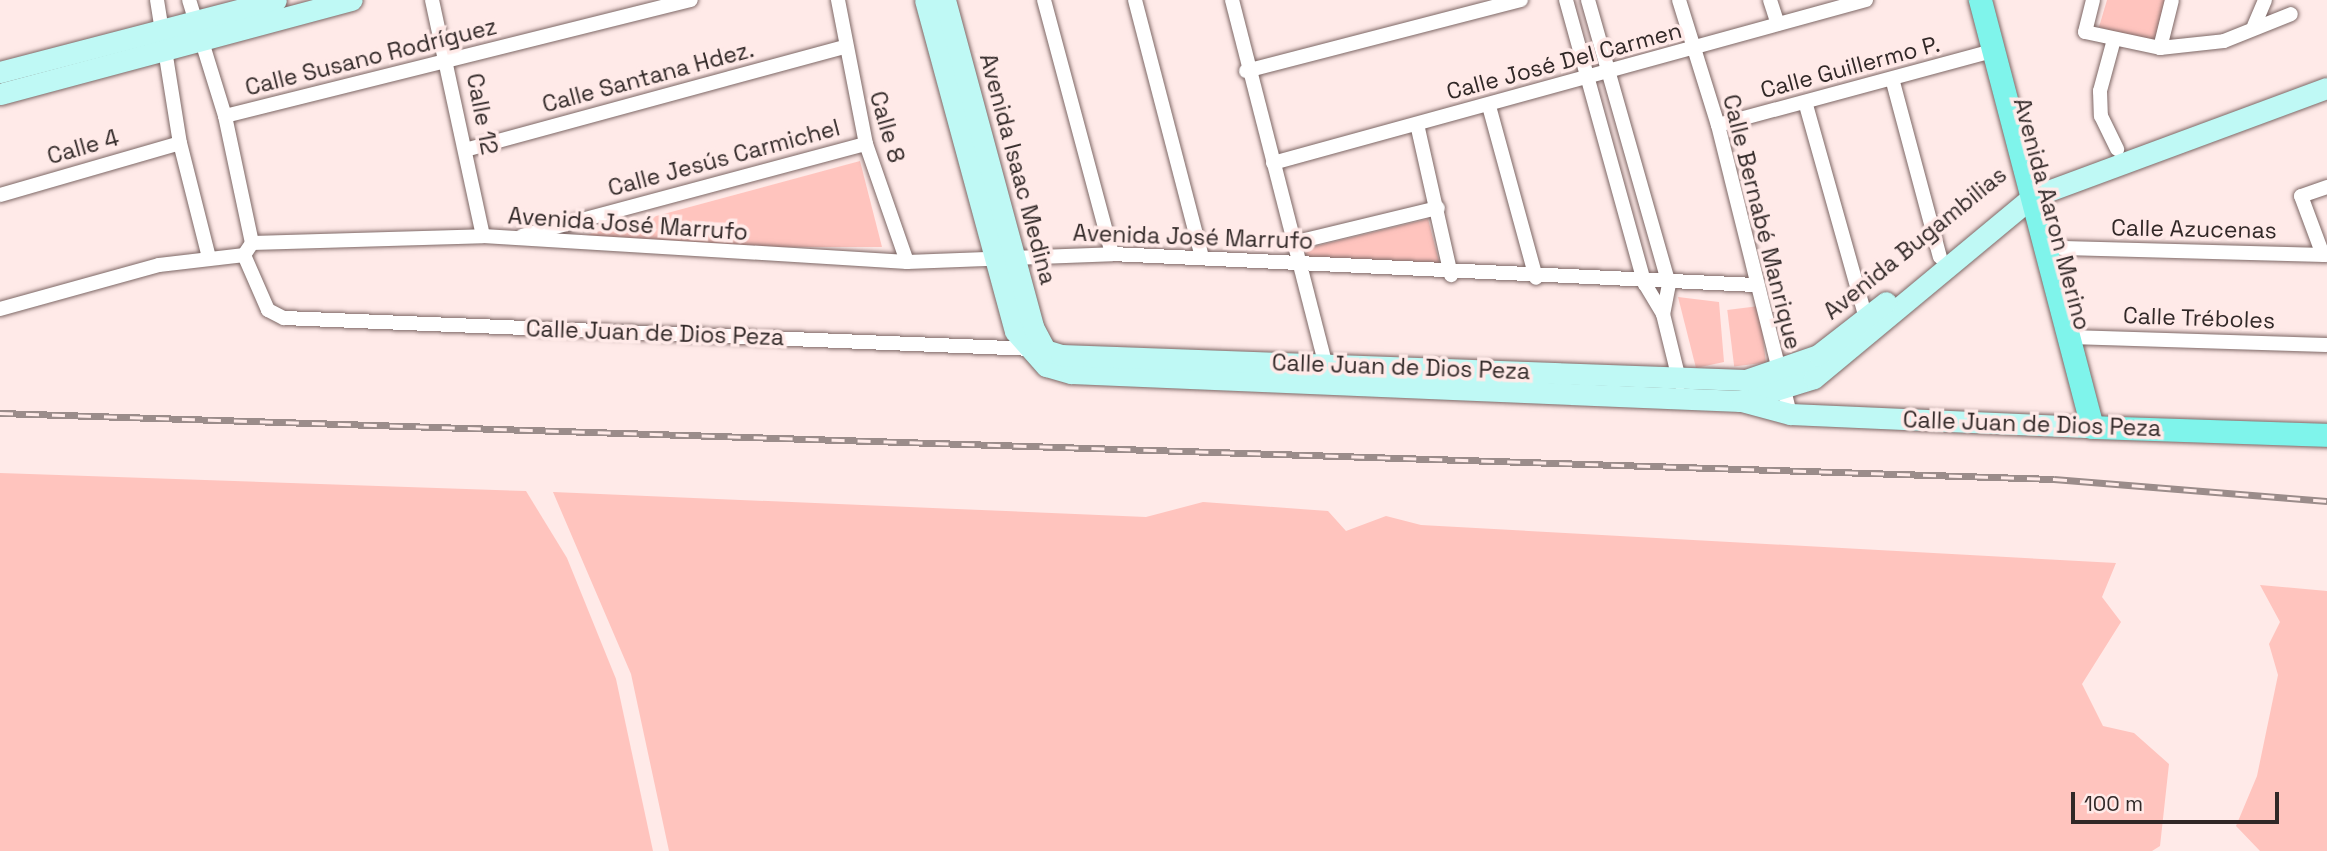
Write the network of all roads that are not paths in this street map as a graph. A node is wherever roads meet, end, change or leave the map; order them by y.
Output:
1 (157, 0) edge
2 (189, 0) edge
3 (276, 0) edge
4 (352, 0) edge
5 (432, 0) edge
6 (691, 0) edge
7 (838, 0) edge
8 (925, 0) edge
9 (945, 0) edge
10 (1044, 0) edge
11 (1135, 0) edge
12 (1232, 0) edge
13 (1521, 0) edge
14 (1566, 0) edge
15 (1588, 0) edge
16 (1679, 0) edge
17 (1770, 0) edge
18 (1866, 0) edge
19 (1980, 0) edge
20 (1996, 0) edge
21 (2093, 0) edge
22 (2172, 0) edge
23 (2265, 0) edge
24 (2291, 14) dead end
25 (1777, 24) junction
26 (2254, 26) junction
27 (198, 31) junction
28 (946, 39) junction
29 (164, 40) junction
30 (2113, 43) junction
31 (843, 47) junction
32 (2160, 48) junction
33 (1691, 49) junction
34 (1993, 51) junction
35 (449, 62) junction
36 (1608, 70) junction
37 (1246, 71) junction
38 (0, 72) edge
39 (2327, 73) edge
40 (1587, 75) junction
41 (1893, 82) junction
42 (2327, 88) edge
43 (0, 94) edge
44 (1805, 105) junction
45 (1489, 106) junction
46 (225, 116) junction
47 (1417, 124) junction
48 (1718, 125) junction
49 (180, 143) junction
50 (866, 144) junction
51 (2117, 149) junction
52 (465, 150) junction
53 (1273, 163) junction
54 (2037, 187) junction
55 (2327, 187) edge
56 (0, 195) edge
57 (1438, 208) junction
58 (483, 236) junction
59 (512, 239) junction
60 (1293, 243) junction
61 (2061, 248) junction
62 (248, 249) junction
63 (1112, 254) junction
64 (2325, 255) edge
65 (1004, 256) junction
66 (1202, 257) junction
67 (1940, 257) junction
68 (209, 258) junction
69 (907, 262) junction
70 (1300, 264) junction
71 (1451, 275) junction
72 (1536, 278) junction
73 (1645, 284) junction
74 (1669, 284) junction
75 (1756, 285) junction
76 (0, 309) edge
77 (1663, 314) junction
78 (1868, 327) junction
79 (2076, 337) junction
80 (2327, 345) edge
81 (1036, 349) junction
82 (1327, 372) junction
83 (1780, 382) junction
84 (1682, 388) junction
85 (1740, 401) junction
86 (1790, 414) junction
87 (2100, 427) junction
88 (2327, 435) edge

1 - 29 street
2 - 27 street
3 - 27 main road
4 - 27 main road
5 - 35 street, Calle 12
6 - 35 street, Calle Susano Rodríguez
7 - 31 street, Calle 8
8 - 28 main road, Avenida Isaac Medina
9 - 28 main road, Avenida Isaac Medina
10 - 63 street
11 - 66 street
12 - 37 street
13 - 37 street
14 - 40 street
15 - 36 street
16 - 33 street, Calle Bernabé Manrique
17 - 25 street
18 - 25 street, Calle José Del Carmen
19 - 34 main road, Avenida Aaron Merino
20 - 54 main road, Avenida Aaron Merino
21 - 30 street
22 - 32 street
23 - 26 street
24 - 26 street
25 - 33 street, Calle José Del Carmen
26 - 32 street
27 - 29 main road
27 - 46 street
28 - 65 main road, Avenida Isaac Medina
29 - 38 main road
29 - 43 main road
29 - 49 street
30 - 32 street
30 - 51 street
31 - 50 street, Calle 8
31 - 52 street, Calle Santana Hdez.
33 - 36 street, Calle José Del Carmen
33 - 48 street, Calle Bernabé Manrique
34 - 41 street, Calle Guillermo P.
34 - 54 main road, Avenida Aaron Merino
35 - 46 street, Calle Susano Rodríguez
35 - 52 street, Calle 12
36 - 40 street, Calle José Del Carmen
36 - 74 street
37 - 53 street
39 - 51 main road, Avenida Bugambilias
40 - 45 street, Calle José Del Carmen
40 - 73 street
41 - 44 street, Calle Guillermo P.
41 - 67 street
42 - 54 main road, Avenida Bugambilias
44 - 48 street, Calle Guillermo P.
44 - 78 street
45 - 47 street, Calle José Del Carmen
45 - 72 street
46 - 62 street
47 - 53 street, Calle José Del Carmen
47 - 57 street
48 - 75 street, Calle Bernabé Manrique
49 - 56 street, Calle 4
49 - 68 street
50 - 59 street, Calle Jesús Carmichel
50 - 69 street, Calle 8
51 - 54 main road, Avenida Bugambilias
52 - 58 street, Calle 12
53 - 60 street
54 - 61 main road, Avenida Aaron Merino
54 - 67 main road, Avenida Bugambilias
54 - 78 main road, Avenida Bugambilias
54 - 79 main road, Avenida Aaron Merino
55 - 64 street
57 - 60 street
57 - 71 street
58 - 59 street, Avenida José Marrufo
58 - 62 street, Avenida José Marrufo
59 - 69 street, Avenida José Marrufo
60 - 70 street
61 - 64 street, Calle Azucenas
61 - 79 main road, Avenida Aaron Merino
62 - 68 street, Avenida José Marrufo
62 - 81 street, Calle Juan de Dios Peza
63 - 65 street, Avenida José Marrufo
63 - 66 street, Avenida José Marrufo
65 - 69 street, Avenida José Marrufo
65 - 81 main road, Avenida Isaac Medina
66 - 70 street, Avenida José Marrufo
67 - 78 main road, Avenida Bugambilias
68 - 76 street
70 - 71 street, Avenida José Marrufo
70 - 82 street
71 - 72 street, Avenida José Marrufo
72 - 73 street, Avenida José Marrufo
73 - 74 street, Avenida José Marrufo
73 - 77 street
74 - 75 street, Avenida José Marrufo
74 - 77 street
75 - 83 street, Calle Bernabé Manrique
77 - 84 street
78 - 83 main road, Avenida Bugambilias
79 - 80 street, Calle Tréboles
79 - 87 main road, Avenida Aaron Merino
81 - 82 main road, Calle Juan de Dios Peza
82 - 84 main road, Calle Juan de Dios Peza
83 - 84 main road, Calle Juan de Dios Peza
83 - 85 main road, Calle Juan de Dios Peza
83 - 86 street, Calle Bernabé Manrique
84 - 85 main road, Calle Juan de Dios Peza
85 - 86 main road, Calle Juan de Dios Peza
86 - 87 main road, Calle Juan de Dios Peza
87 - 88 main road, Calle Juan de Dios Peza

